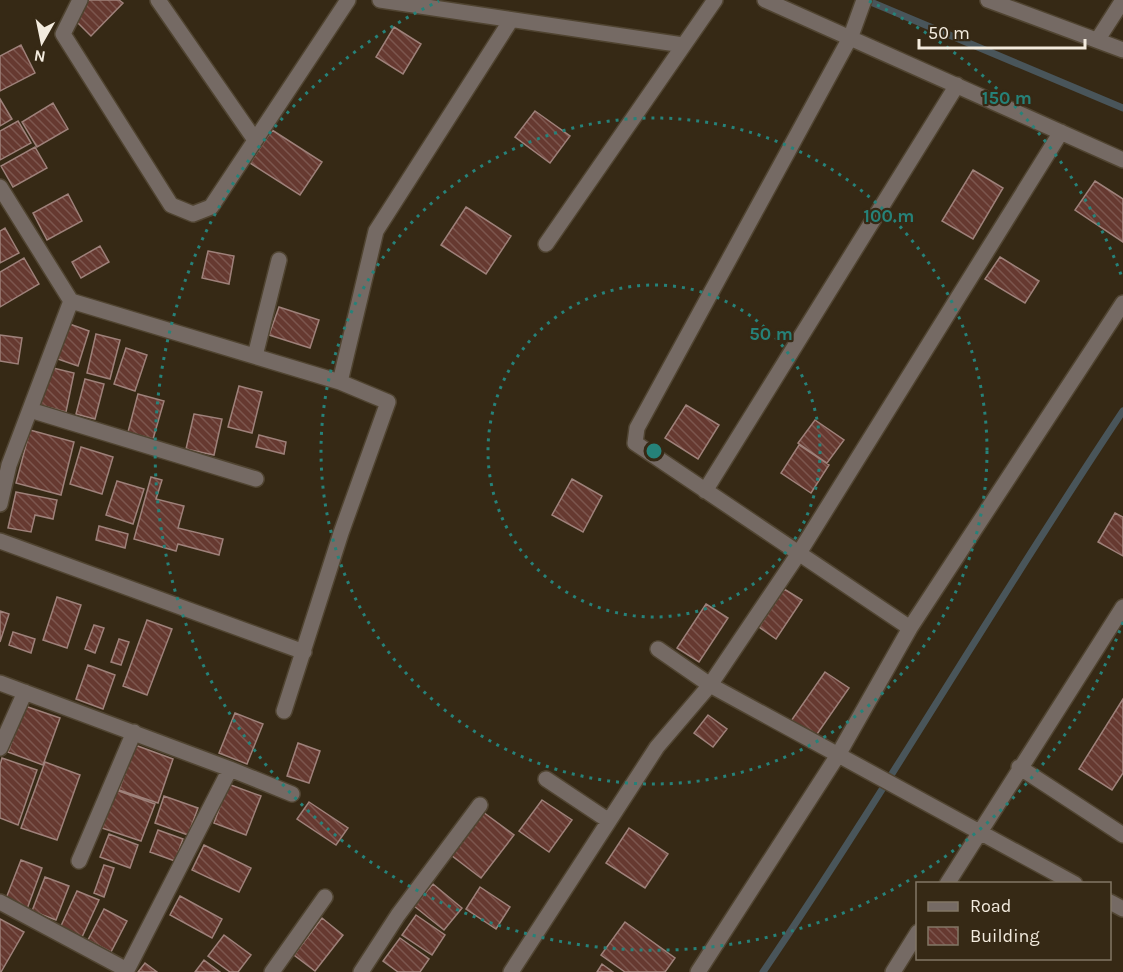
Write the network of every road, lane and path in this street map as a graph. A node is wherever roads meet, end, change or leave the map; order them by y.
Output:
1 (80, 0) edge
2 (158, 0) edge
3 (348, 0) edge
4 (380, 0) edge
5 (715, 0) edge
6 (765, 0) edge
7 (864, 0) edge
8 (1123, 0) edge
9 (990, 1) edge
10 (511, 20) junction
11 (853, 30) junction
12 (1098, 39) junction
13 (683, 45) junction
14 (1123, 50) edge
15 (957, 85) junction
16 (1061, 132) junction
17 (255, 140) junction
18 (1123, 160) edge
19 (0, 187) edge
20 (546, 244) dead end
21 (279, 260) dead end
22 (71, 301) junction
23 (1123, 303) edge
24 (255, 356) junction
25 (340, 382) junction
26 (30, 410) junction
27 (5, 464) edge
28 (256, 479) dead end
29 (705, 491) junction
30 (0, 504) edge
31 (0, 541) edge
32 (799, 553) junction
33 (1123, 607) edge
34 (910, 628) junction
35 (658, 649) dead end
36 (304, 652) junction
37 (0, 683) edge
38 (710, 685) junction
39 (25, 692) junction
40 (284, 711) dead end
41 (134, 732) junction
42 (0, 748) edge
43 (838, 755) junction
44 (1019, 768) junction
45 (230, 769) junction
46 (546, 779) dead end
47 (292, 794) dead end
48 (480, 805) dead end
49 (609, 820) junction
50 (978, 832) junction
51 (1123, 835) edge
52 (79, 861) dead end
53 (948, 882) edge
54 (1071, 882) edge
55 (325, 897) dead end
56 (0, 902) edge
57 (916, 935) edge
58 (126, 971) edge
59 (272, 972) edge
60 (361, 972) edge
61 (511, 972) edge
62 (698, 972) edge
63 (893, 972) edge

1 - 17 street
2 - 17 street
3 - 17 street
4 - 10 street
5 - 13 street
6 - 11 street
7 - 11 street
8 - 12 street
9 - 12 street
10 - 13 street
10 - 25 street
11 - 15 street
11 - 29 street
12 - 14 street
13 - 20 street
15 - 16 street
15 - 29 street
16 - 18 street
16 - 32 street
19 - 22 street
21 - 24 street
22 - 24 street
22 - 26 street
23 - 34 street
24 - 25 street
25 - 36 street
26 - 27 street
26 - 28 street
27 - 30 street
29 - 32 street
31 - 36 street
32 - 34 street
32 - 38 street
33 - 44 street
34 - 43 street
35 - 38 street
36 - 40 street
37 - 39 street
38 - 43 street
38 - 49 street
39 - 41 street
39 - 42 street
41 - 45 street
41 - 52 street
43 - 50 street
43 - 62 street
44 - 50 street
44 - 51 street
45 - 47 street
45 - 58 street
46 - 49 street
48 - 60 street
49 - 61 street
50 - 53 street
50 - 54 street
55 - 59 street
56 - 58 street
57 - 63 street

